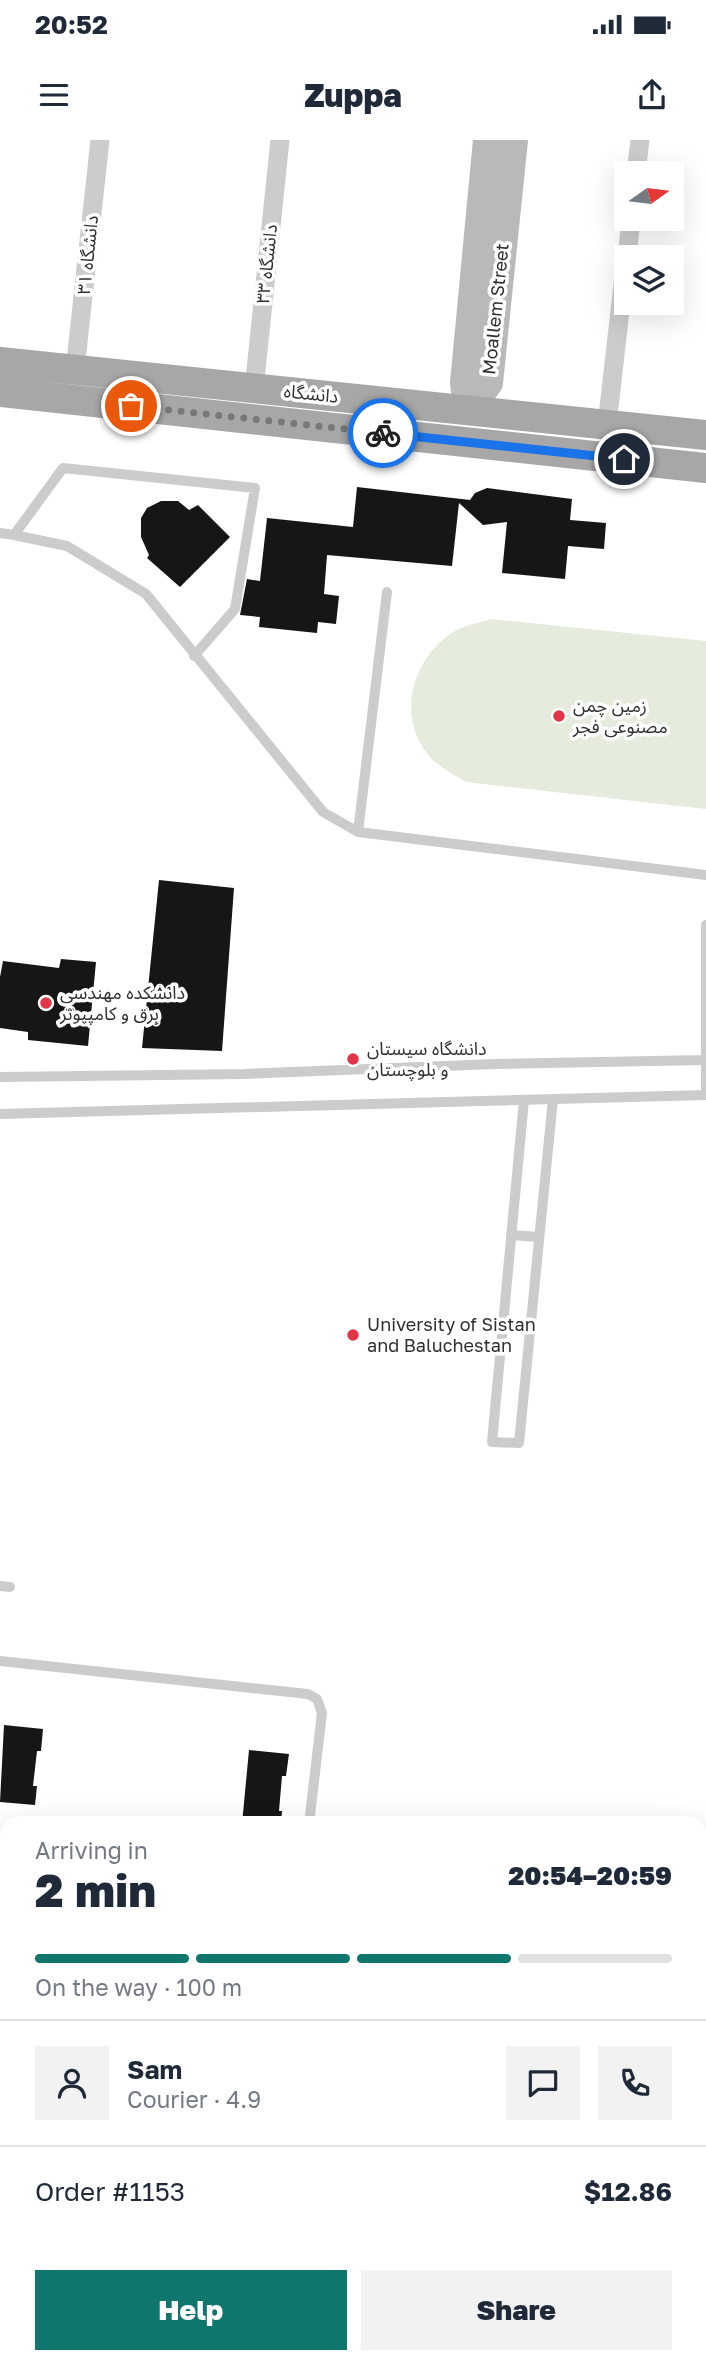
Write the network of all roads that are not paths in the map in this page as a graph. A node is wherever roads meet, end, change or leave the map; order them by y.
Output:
1 (100, 140) edge
2 (280, 140) edge
3 (487, 140) edge
4 (514, 140) edge
5 (640, 140) edge
6 (637, 161) edge
7 (490, 248) junction
8 (620, 315) edge
9 (0, 362) edge
10 (75, 370) junction
11 (254, 389) junction
12 (0, 392) edge
13 (468, 411) junction
14 (607, 425) junction
15 (706, 435) edge
16 (465, 442) junction
17 (706, 468) edge
18 (0, 533) edge
19 (14, 535) junction
20 (387, 592) dead end
21 (194, 656) junction
22 (358, 832) junction
23 (706, 875) edge
24 (706, 925) edge
25 (705, 1060) edge
26 (0, 1077) edge
27 (706, 1094) edge
28 (553, 1099) junction
29 (524, 1100) junction
30 (0, 1114) edge
31 (511, 1235) junction
32 (539, 1237) junction
33 (0, 1661) edge
34 (310, 1816) edge

1 - 10 street, دانشگاه ۳۱
2 - 11 street, دانشگاه ۳۳
3 - 7 main road, Moallem Street
4 - 7 main road, Moallem Street
5 - 6 street
7 - 13 main road, Moallem Street
8 - 14 street
9 - 10 main road, دانشگاه
10 - 11 main road, دانشگاه
11 - 13 main road, دانشگاه
12 - 16 main road, دانشگاه
13 - 14 main road, دانشگاه
13 - 16 main road
14 - 15 main road, دانشگاه
16 - 17 main road, دانشگاه
18 - 19 lane
19 - 21 lane
19 - 21 lane
20 - 22 lane
21 - 22 lane
22 - 23 lane
24 - 25 lane
25 - 26 lane
25 - 27 lane
27 - 28 lane
28 - 29 lane
28 - 32 lane
29 - 30 lane
29 - 31 lane
31 - 32 lane
31 - 32 lane
33 - 34 lane

